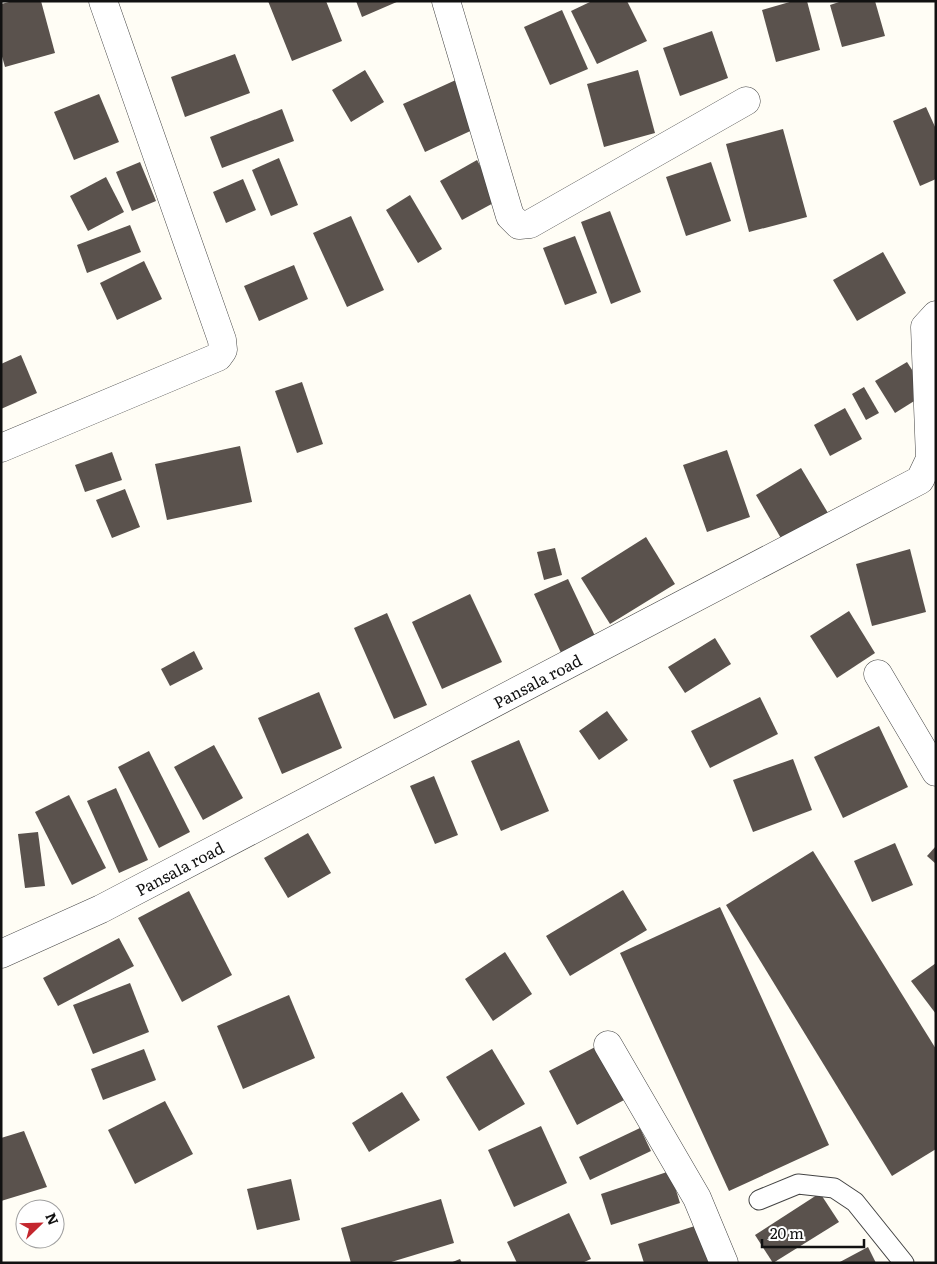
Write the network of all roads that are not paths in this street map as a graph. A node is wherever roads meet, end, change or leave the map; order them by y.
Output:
1 (103, 1) edge
2 (446, 1) edge
3 (746, 101) dead end
4 (936, 315) edge
5 (1, 448) edge
6 (878, 674) dead end
7 (936, 772) edge
8 (1, 954) edge
9 (608, 1045) dead end
10 (759, 1200) dead end
11 (724, 1263) edge
12 (904, 1263) edge

1 - 5 street
2 - 3 street
4 - 8 street, Pansala road
6 - 7 street
9 - 11 street
10 - 12 lane

